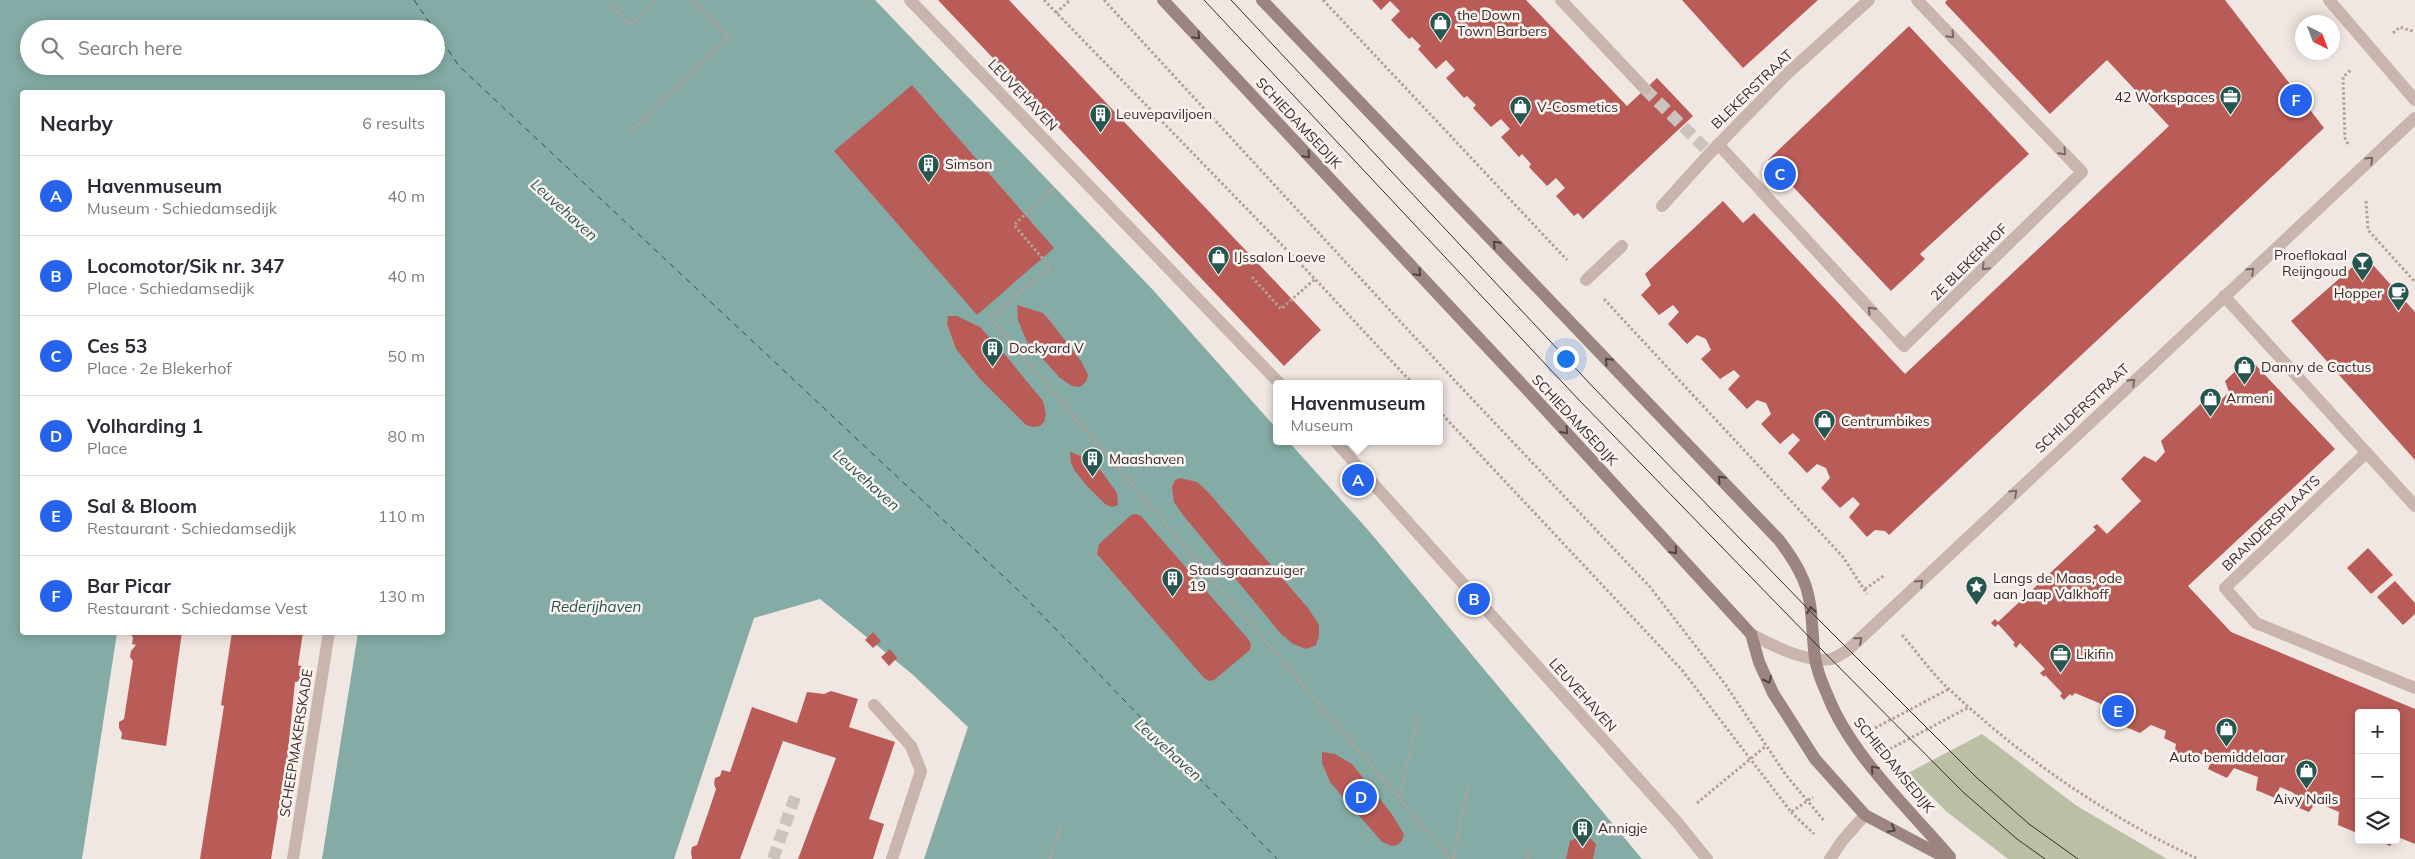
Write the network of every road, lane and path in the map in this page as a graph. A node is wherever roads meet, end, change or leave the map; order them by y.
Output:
1 (656, 0) edge
2 (692, 0) edge
3 (910, 0) edge
4 (1044, 0) edge
5 (1070, 0) edge
6 (1104, 0) edge
7 (1163, 0) edge
8 (1262, 0) edge
9 (1561, 0) edge
10 (1869, 0) edge
11 (1917, 0) edge
12 (2329, 0) edge
13 (610, 4) dead end
14 (1056, 13) junction
15 (1645, 89) tunnel mouth
16 (2415, 100) edge
17 (2415, 118) edge
18 (630, 132) dead end
19 (1714, 148) junction
20 (1054, 186) dead end
21 (1662, 206) dead end
22 (1622, 246) dead end
23 (1252, 277) dead end
24 (1315, 279) junction
25 (1586, 280) dead end
26 (2224, 296) junction
27 (1276, 380) edge
28 (1409, 380) edge
29 (1443, 415) edge
30 (1339, 445) edge
31 (2366, 453) junction
32 (2415, 506) edge
33 (1885, 617) junction
34 (1751, 634) junction
35 (329, 635) edge
36 (1815, 658) junction
37 (2415, 688) edge
38 (874, 705) dead end
39 (1418, 717) dead end
40 (1766, 746) junction
41 (1750, 759) junction
42 (1786, 775) dead end
43 (1469, 782) dead end
44 (1706, 795) dead end
45 (1399, 798) junction
46 (1865, 816) junction
47 (1061, 825) dead end
48 (1530, 851) dead end
49 (293, 859) edge
50 (892, 859) edge
51 (1050, 859) edge
52 (1452, 859) edge
53 (1528, 859) edge
54 (1707, 859) edge
55 (1830, 859) edge
56 (1950, 859) edge
57 (2198, 859) edge

1 - 13 path
2 - 18 path
3 - 27 street, LEUVEHAVEN
4 - 14 path
5 - 14 path
6 - 40 path
7 -> 34 main road, SCHIEDAMSEDIJK
36 -> 8 main road, SCHIEDAMSEDIJK
9 - 15 street
10 - 19 street, BLEKERSTRAAT
11 -> 19 street, 2E BLEKERHOF
12 - 16 street
14 - 24 path
26 -> 17 street, SCHILDERSTRAAT
19 - 21 street, BLEKERSTRAAT
20 - 45 path
22 - 25 street
23 - 24 path
24 - 28 path
26 - 31 street
33 -> 26 street, SCHILDERSTRAAT
29 - 41 path
30 - 54 street, LEUVEHAVEN
31 - 32 street
31 - 37 street, BRANDERSPLAATS
36 -> 33 street, SCHILDERSTRAAT
33 - 57 path
34 - 36 street, SCHILDERSTRAAT
34 -> 46 main road, SCHIEDAMSEDIJK
35 - 49 street, SCHEEPMAKERSKADE
56 -> 36 main road, SCHIEDAMSEDIJK
38 - 50 street
39 - 45 path
40 - 41 path
40 - 42 path
41 - 44 path
43 - 52 path
45 - 52 path
46 - 55 street
46 -> 56 main road, SCHIEDAMSEDIJK
47 - 51 path
48 - 53 path

